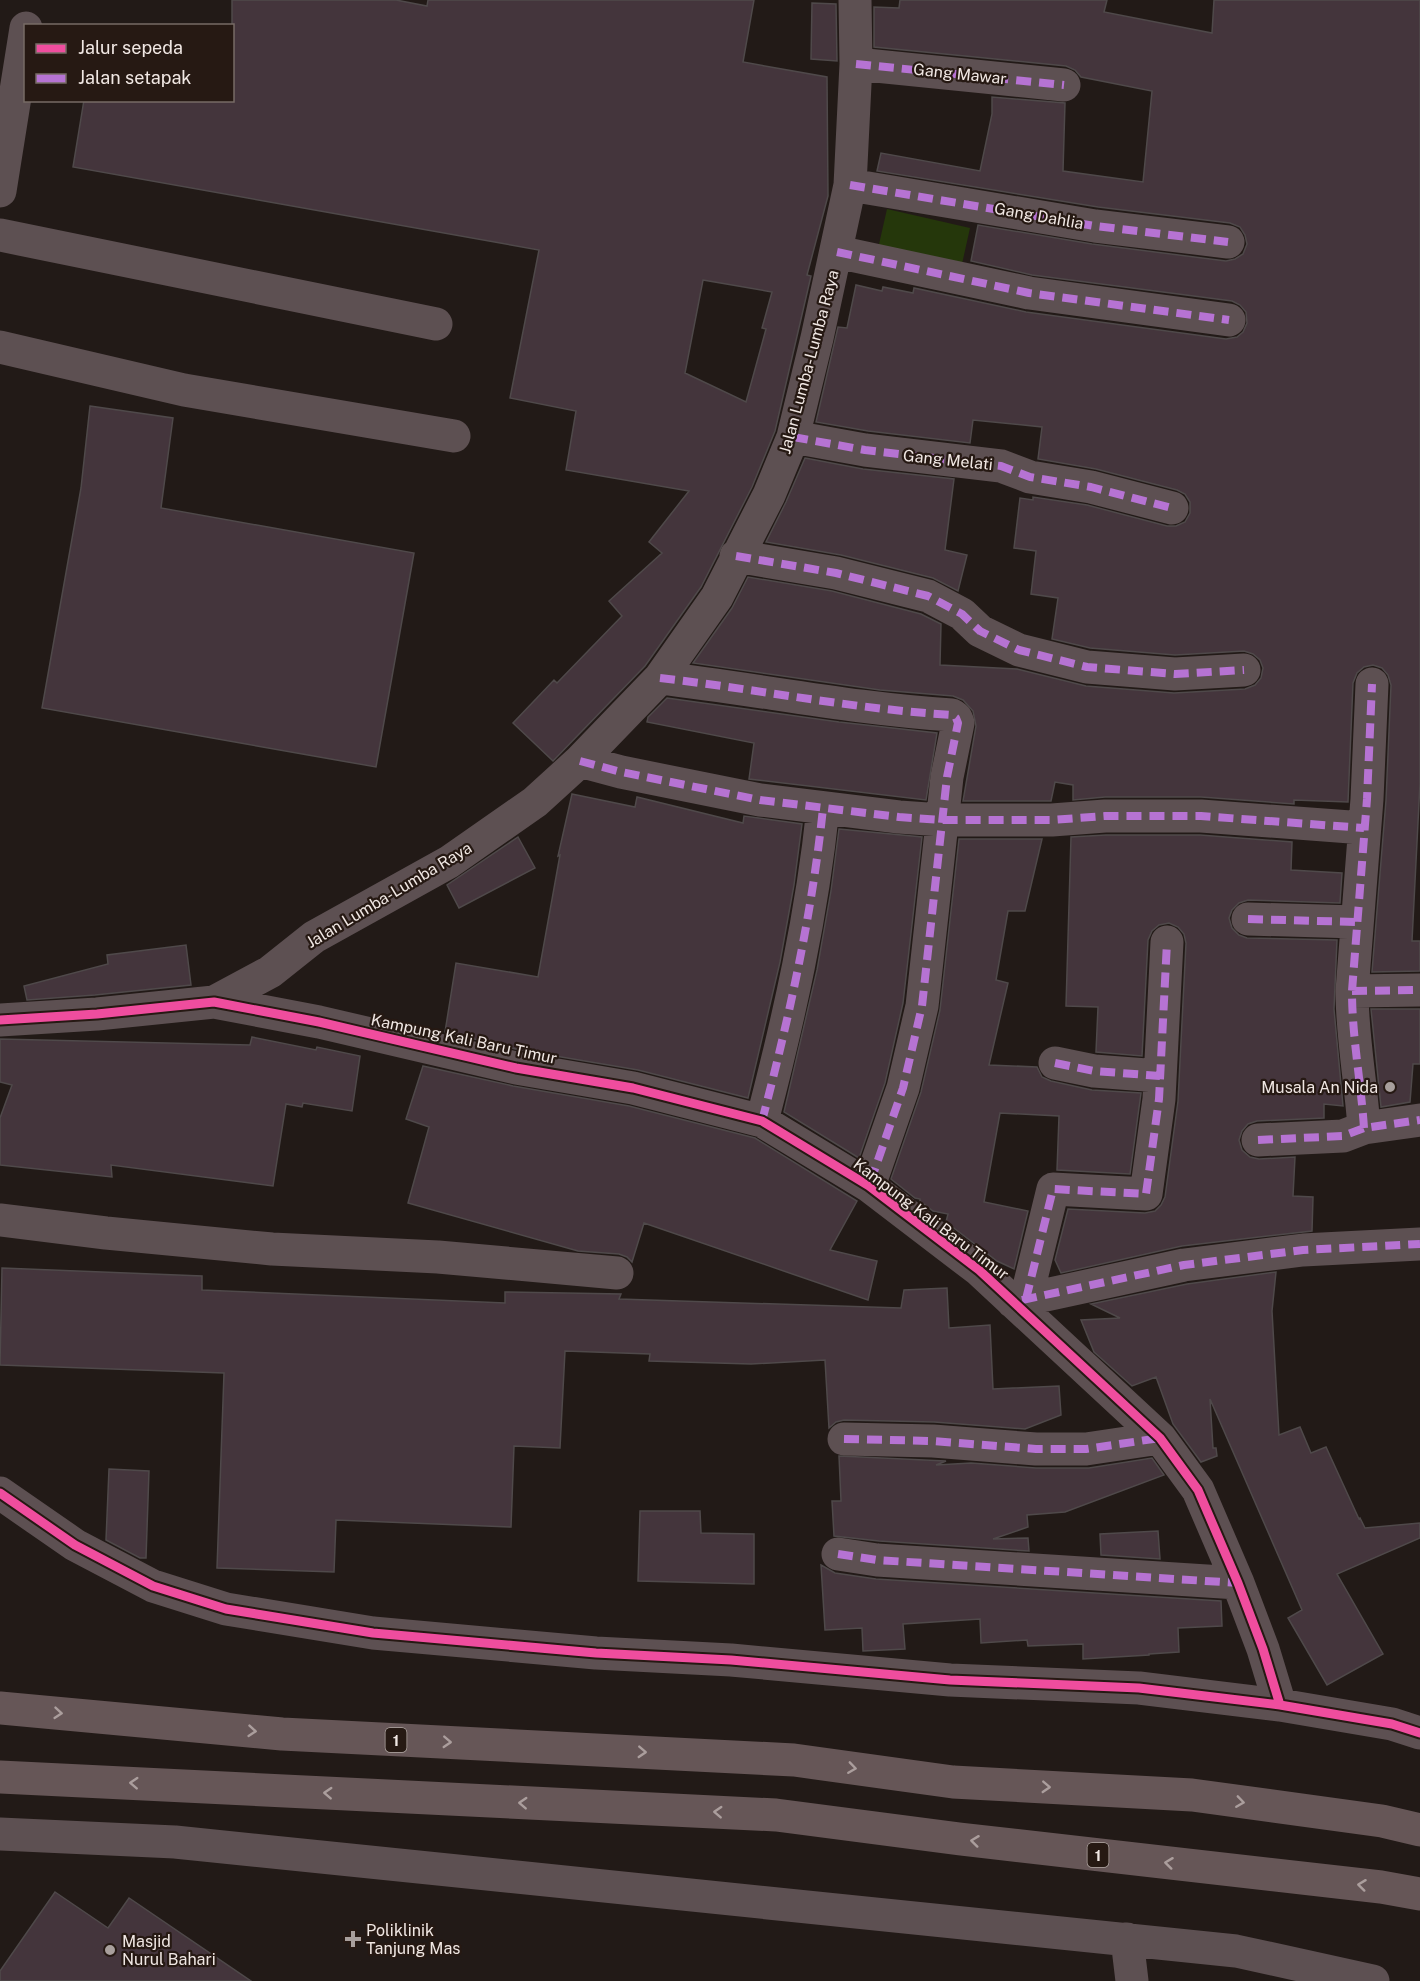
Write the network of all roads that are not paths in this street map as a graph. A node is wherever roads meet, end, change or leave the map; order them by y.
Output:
1 (30, 0) edge
2 (855, 0) edge
3 (26, 24) edge
4 (24, 40) edge
5 (856, 64) junction
6 (1064, 85) dead end
7 (850, 185) junction
8 (0, 191) edge
9 (0, 235) edge
10 (1228, 242) dead end
11 (837, 252) junction
12 (1229, 320) dead end
13 (436, 324) dead end
14 (0, 347) edge
15 (454, 436) dead end
16 (793, 436) junction
17 (1172, 508) dead end
18 (736, 556) junction
19 (1244, 670) dead end
20 (660, 678) junction
21 (1372, 684) dead end
22 (580, 761) junction
23 (823, 808) junction
24 (942, 820) junction
25 (1364, 828) junction
26 (1248, 919) dead end
27 (1357, 922) junction
28 (1167, 942) dead end
29 (1420, 990) edge
30 (1352, 991) junction
31 (214, 1002) junction
32 (0, 1020) edge
33 (1055, 1063) dead end
34 (1160, 1076) junction
35 (1420, 1120) edge
36 (762, 1121) junction
37 (1364, 1128) junction
38 (1258, 1140) dead end
39 (868, 1186) junction
40 (0, 1220) edge
41 (1420, 1244) edge
42 (617, 1273) dead end
43 (1020, 1301) junction
44 (1160, 1438) junction
45 (844, 1439) dead end
46 (0, 1492) edge
47 (838, 1554) dead end
48 (1238, 1582) junction
49 (1280, 1705) junction
50 (0, 1708) edge
51 (1420, 1733) edge
52 (0, 1777) edge
53 (1420, 1830) edge
54 (0, 1834) edge
55 (1420, 1894) edge
56 (1127, 1939) junction
57 (1132, 1981) edge
58 (1373, 1981) edge

1 - 3 street
2 - 5 street, Jalan Lumba-Lumba Raya
4 - 8 street
5 - 6 street, Gang Mawar
5 - 7 street, Jalan Lumba-Lumba Raya
7 - 10 street, Gang Dahlia
7 - 11 street, Jalan Lumba-Lumba Raya
9 - 13 street
11 - 12 street
11 - 16 street, Jalan Lumba-Lumba Raya
14 - 15 street
16 - 17 street, Gang Melati
16 - 18 street, Jalan Lumba-Lumba Raya
18 - 19 street
18 - 20 street, Jalan Lumba-Lumba Raya
20 - 22 street, Jalan Lumba-Lumba Raya
20 - 24 street
21 - 25 street
22 - 23 street
22 - 31 street, Jalan Lumba-Lumba Raya
23 - 24 street
23 - 36 street
24 - 25 street
24 - 39 street
25 - 27 street
26 - 27 street
27 - 30 street
28 - 34 street
29 - 30 street
30 - 37 street
31 - 32 street, Kampung Kali Baru Timur
31 - 36 street, Kampung Kali Baru Timur
33 - 34 street
34 - 43 street
35 - 37 street
36 - 39 street, Kampung Kali Baru Timur
37 - 38 street
39 - 43 street, Kampung Kali Baru Timur
40 - 42 street
41 - 43 street
43 - 44 street, Kampung Kali Baru Timur
44 - 45 street
44 - 48 street, Kampung Kali Baru Timur
46 - 49 street
47 - 48 street
48 - 49 street, Kampung Kali Baru Timur
49 - 51 street
50 -> 53 highway, 1
55 -> 52 highway, 1
54 - 56 street
56 - 57 street
56 - 58 street

